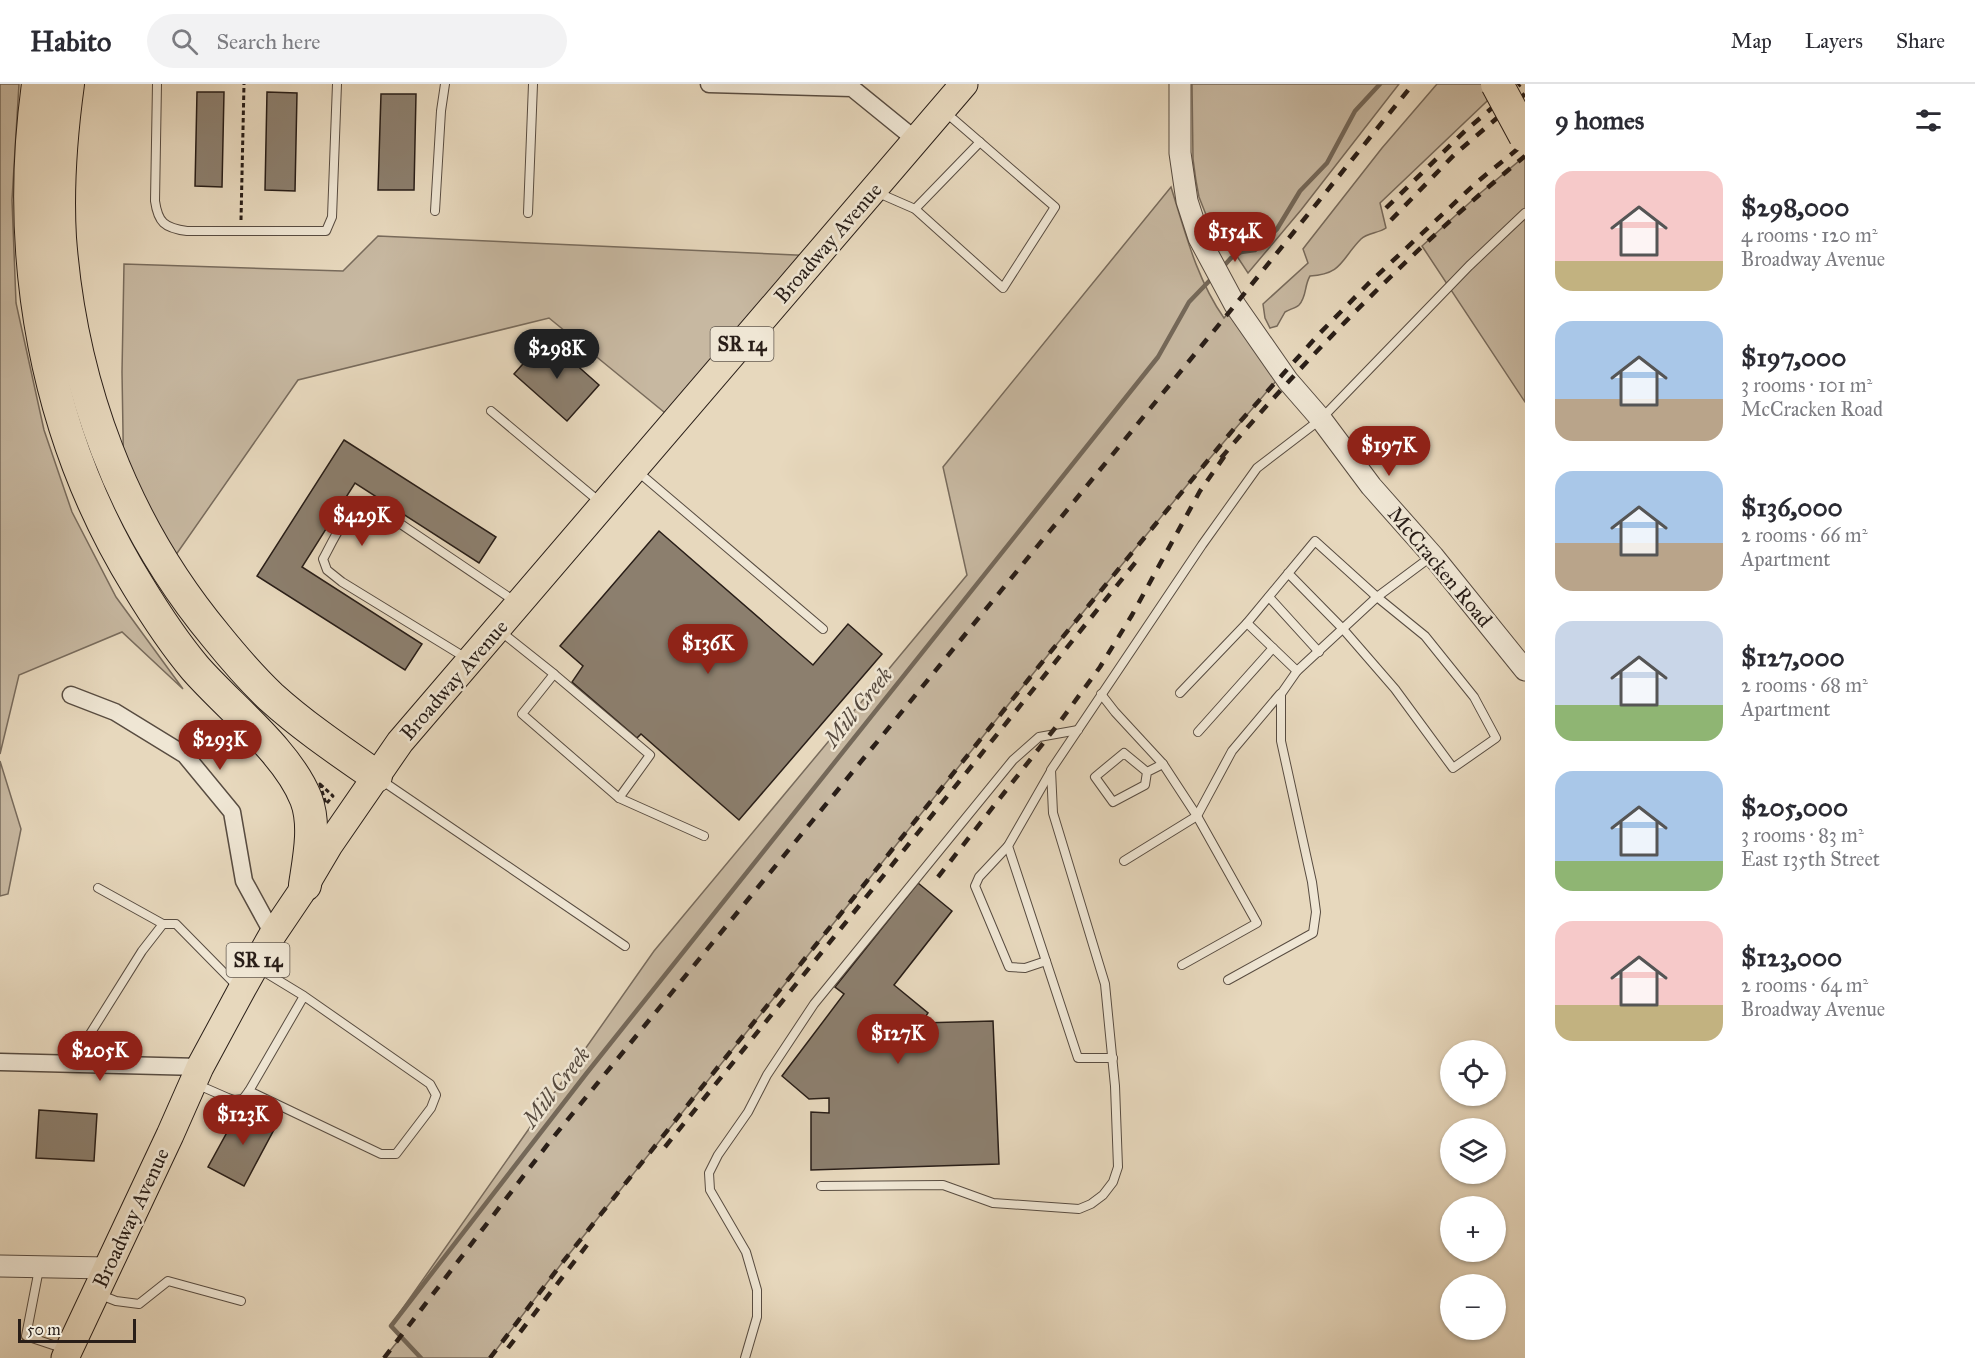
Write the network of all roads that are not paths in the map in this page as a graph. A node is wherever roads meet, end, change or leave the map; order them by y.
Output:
1 (38, 84) edge
2 (68, 84) edge
3 (157, 84) edge
4 (337, 84) edge
5 (446, 84) edge
6 (532, 84) edge
7 (709, 84) edge
8 (964, 84) edge
9 (1180, 84) edge
10 (1497, 84) edge
11 (942, 110) junction
12 (1525, 136) edge
13 (916, 140) junction
14 (980, 142) junction
15 (873, 190) junction
16 (915, 209) junction
17 (435, 211) dead end
18 (528, 213) dead end
19 (1525, 213) edge
20 (491, 411) dead end
21 (1321, 419) junction
22 (635, 469) junction
23 (603, 505) junction
24 (1433, 556) junction
25 (1288, 573) junction
26 (1269, 597) junction
27 (1377, 597) junction
28 (519, 604) junction
29 (1247, 623) junction
30 (497, 629) junction
31 (822, 629) dead end
32 (1342, 629) junction
33 (1273, 648) junction
34 (1319, 652) junction
35 (470, 660) junction
36 (1525, 670) edge
37 (1297, 671) junction
38 (554, 674) junction
39 (1180, 693) dead end
40 (1101, 694) junction
41 (1281, 694) junction
42 (71, 695) dead end
43 (234, 707) junction
44 (1078, 730) junction
45 (1198, 732) dead end
46 (1163, 764) junction
47 (1051, 770) junction
48 (1147, 772) junction
49 (376, 776) junction
50 (619, 798) junction
51 (1197, 816) junction
52 (704, 836) dead end
53 (1008, 846) junction
54 (1125, 861) dead end
55 (305, 885) junction
56 (98, 888) dead end
57 (163, 924) junction
58 (273, 934) junction
59 (626, 946) dead end
60 (1046, 961) junction
61 (1182, 965) dead end
62 (255, 966) junction
63 (1228, 980) dead end
64 (241, 991) junction
65 (304, 996) junction
66 (1113, 1058) junction
67 (0, 1062) edge
68 (80, 1064) junction
69 (197, 1075) junction
70 (249, 1091) junction
71 (821, 1186) dead end
72 (0, 1266) edge
73 (40, 1267) junction
74 (107, 1268) junction
75 (95, 1293) junction
76 (240, 1301) dead end
77 (67, 1354) edge
78 (745, 1358) edge

1 - 43 highway
2 - 49 highway
3 - 4 lane
5 - 17 lane
6 - 18 lane
7 - 13 street
8 - 11 main road, Broadway Avenue / SR 14
9 - 21 street, McCracken Road
10 - 12 highway, bridge
11 - 13 main road, Broadway Avenue / SR 14
11 - 14 lane
13 - 15 main road, Broadway Avenue / SR 14
14 - 16 lane
14 - 16 lane
15 - 16 lane
15 - 22 main road, Broadway Avenue / SR 14
19 - 21 lane
20 - 23 lane
21 - 24 street, McCracken Road
21 - 40 lane
22 - 23 main road, Broadway Avenue / SR 14
22 - 31 lane
23 - 28 main road, Broadway Avenue / SR 14
24 - 27 lane
24 - 36 street, McCracken Road
25 - 26 lane
25 - 27 lane
25 - 32 lane
26 - 29 lane
26 - 34 lane
27 - 32 lane
27 - 32 lane
28 - 30 main road, Broadway Avenue / SR 14
28 - 35 lane
29 - 33 lane
29 - 39 lane
30 - 35 main road, Broadway Avenue / SR 14
30 - 38 lane
32 - 34 lane
33 - 37 lane
33 - 45 lane
34 - 37 lane
35 - 49 main road, Broadway Avenue / SR 14
37 - 41 lane
38 - 50 lane
38 - 50 lane
40 - 44 lane
40 - 46 lane
41 - 51 lane
41 - 63 lane
42 - 58 street
43 - 49 highway
43 - 55 highway
44 - 47 lane
44 - 78 lane
46 - 48 lane
46 - 51 lane
47 - 53 lane
47 - 66 lane
48 - 48 lane
49 - 55 main road, Broadway Avenue / SR 14
49 - 59 lane
50 - 52 lane
51 - 54 lane
51 - 61 lane
53 - 60 lane
53 - 60 lane
55 - 58 main road, Broadway Avenue / SR 14
56 - 57 lane
57 - 64 lane
57 - 68 lane
58 - 62 main road, Broadway Avenue / SR 14
60 - 66 lane
62 - 64 main road, Broadway Avenue / SR 14
62 - 65 lane
64 - 69 main road, Broadway Avenue / SR 14
65 - 70 lane
65 - 70 lane
66 - 71 lane
67 - 68 street
68 - 69 street
69 - 70 lane
69 - 74 main road, Broadway Avenue / SR 14
72 - 73 street
73 - 74 street
73 - 77 lane
74 - 75 main road, Broadway Avenue / SR 14
75 - 76 lane
75 - 77 main road, Broadway Avenue / SR 14

